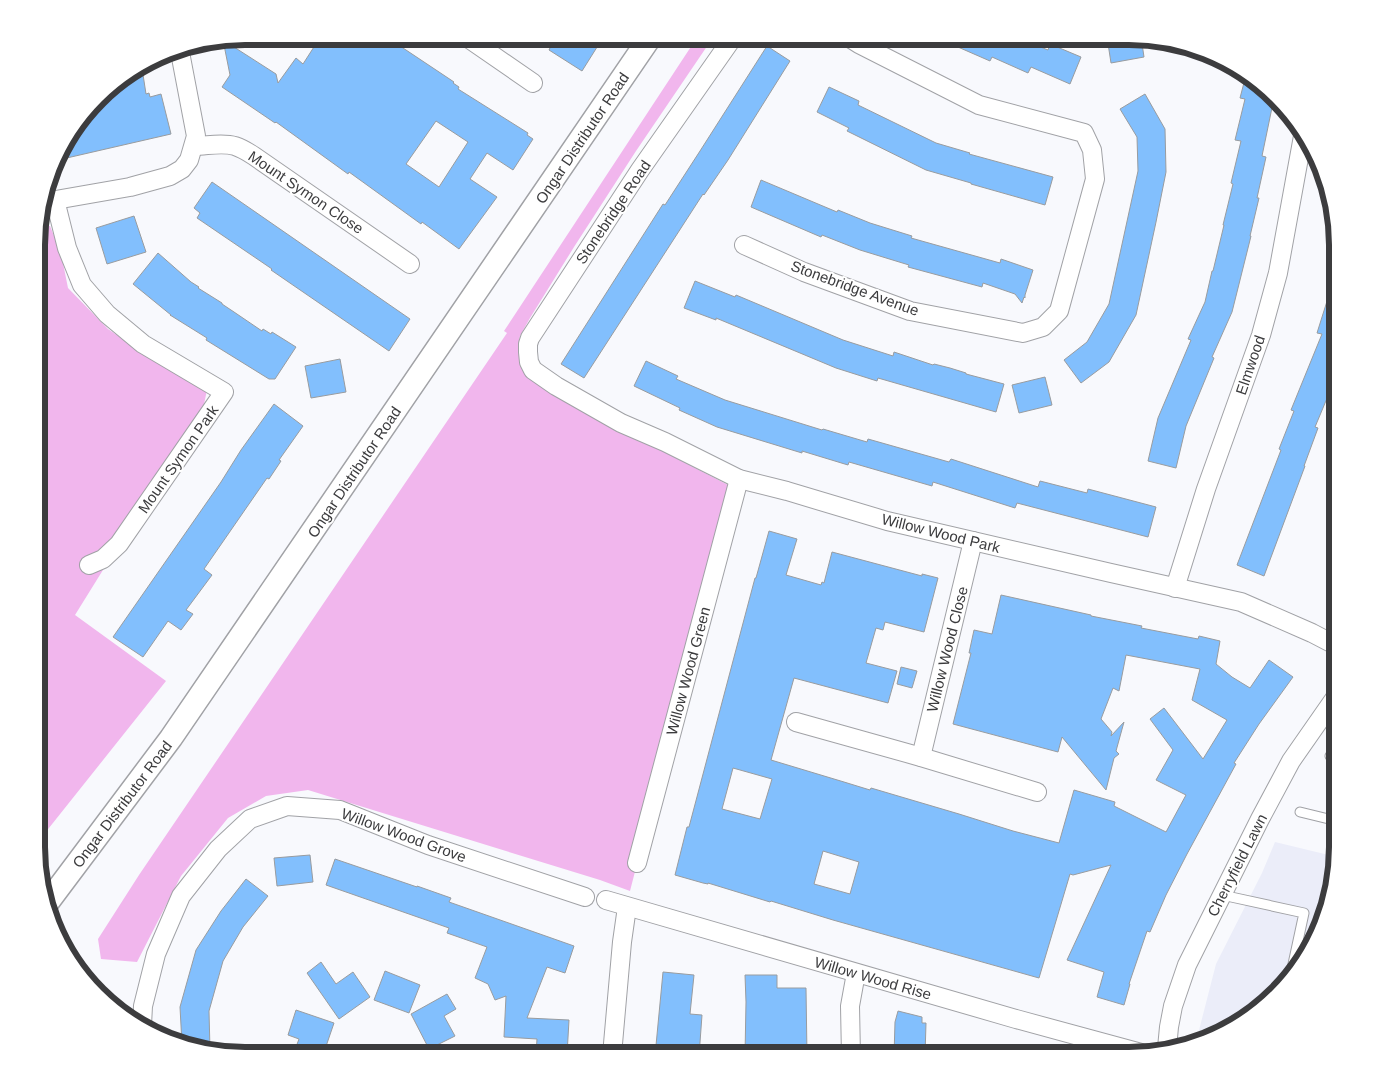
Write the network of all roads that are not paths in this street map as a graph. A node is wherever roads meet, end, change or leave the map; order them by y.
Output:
1 (478, 45) edge
2 (646, 45) edge
3 (728, 45) edge
4 (862, 45) edge
5 (181, 56) edge
6 (533, 83) dead end
7 (1302, 144) edge
8 (194, 146) junction
9 (50, 201) edge
10 (50, 203) edge
11 (744, 245) dead end
12 (410, 264) dead end
13 (556, 386) joint
14 (739, 479) junction
15 (973, 541) junction
16 (88, 565) dead end
17 (1176, 588) junction
18 (1329, 642) edge
19 (1329, 709) edge
20 (796, 722) dead end
21 (921, 757) junction
22 (1037, 792) dead end
23 (1300, 812) dead end
24 (1329, 819) edge
25 (637, 864) dead end
26 (1222, 895) junction
27 (52, 897) edge
28 (585, 897) dead end
29 (606, 900) dead end
30 (627, 907) junction
31 (1294, 960) edge
32 (856, 973) junction
33 (142, 1018) edge
34 (1168, 1043) edge
35 (613, 1047) edge
36 (851, 1047) edge
37 (1118, 1047) edge

1 - 6 street
2 - 27 street, Ongar Distributor Road
3 - 13 street, Stonebridge Road
4 - 11 street, Stonebridge Avenue
5 - 8 street
7 - 17 street, Elmwood
8 - 9 street
8 - 12 street, Mount Symon Close
10 - 16 street, Mount Symon Park
13 - 14 street, Willow Wood Park
14 - 15 street, Willow Wood Park
14 - 25 street, Willow Wood Green
15 - 17 street, Willow Wood Park
15 - 21 street, Willow Wood Close
17 - 18 street, Willow Wood Park
19 - 26 street, Cherryfield Lawn
20 - 21 street
21 - 22 street
23 - 24 lane
26 - 31 lane
26 - 34 street, Cherryfield Lawn
28 - 33 street, Willow Wood Grove
29 - 30 street, Willow Wood Rise
30 - 32 street, Willow Wood Rise
30 - 35 street
32 - 36 street
32 - 37 street, Willow Wood Rise

